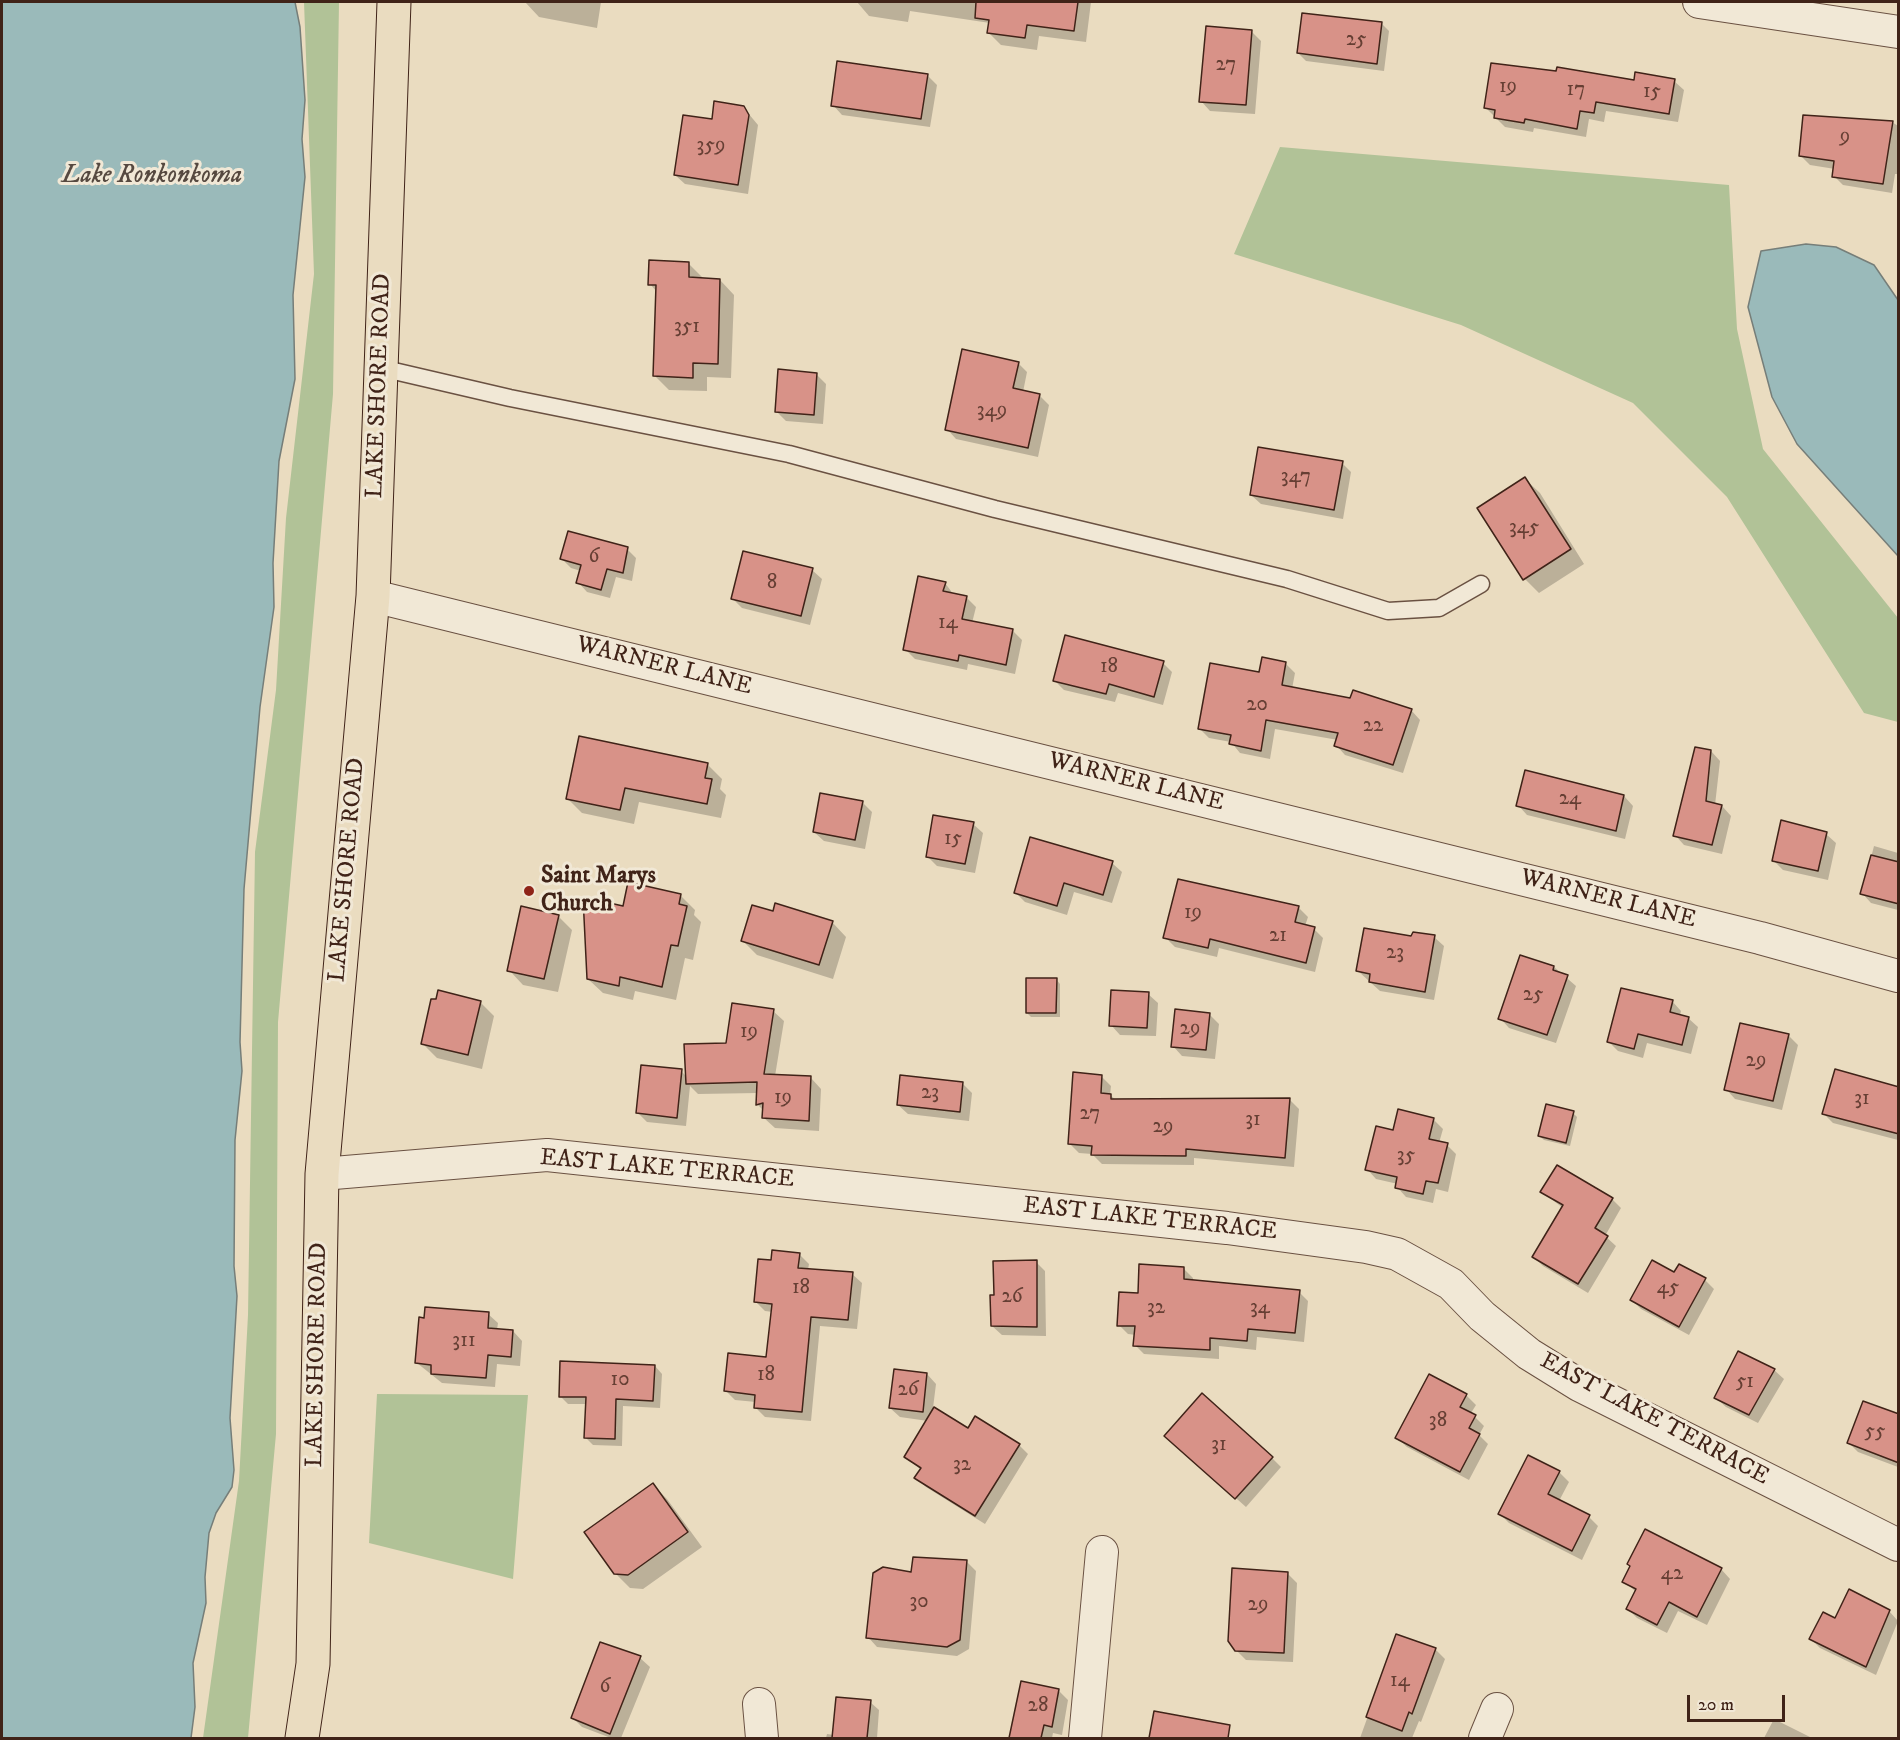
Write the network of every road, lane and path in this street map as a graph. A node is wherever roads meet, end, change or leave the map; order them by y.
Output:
1 (394, 2) edge
2 (1699, 2) edge
3 (1899, 32) edge
4 (381, 368) junction
5 (1481, 584) dead end
6 (373, 596) junction
7 (1899, 976) edge
8 (322, 1174) junction
9 (1899, 1545) edge
10 (1102, 1552) dead end
11 (759, 1704) dead end
12 (1497, 1709) dead end
13 (302, 1738) edge
14 (762, 1738) edge
15 (1085, 1738) edge
16 (1485, 1738) edge

1 - 4 main road, LAKE SHORE ROAD
2 - 3 street
4 - 5 lane
4 - 6 main road, LAKE SHORE ROAD
6 - 7 street, WARNER LANE
6 - 8 main road, LAKE SHORE ROAD
8 - 9 street, EAST LAKE TERRACE
8 - 13 main road, LAKE SHORE ROAD
10 - 15 street
11 - 14 street
12 - 16 street

